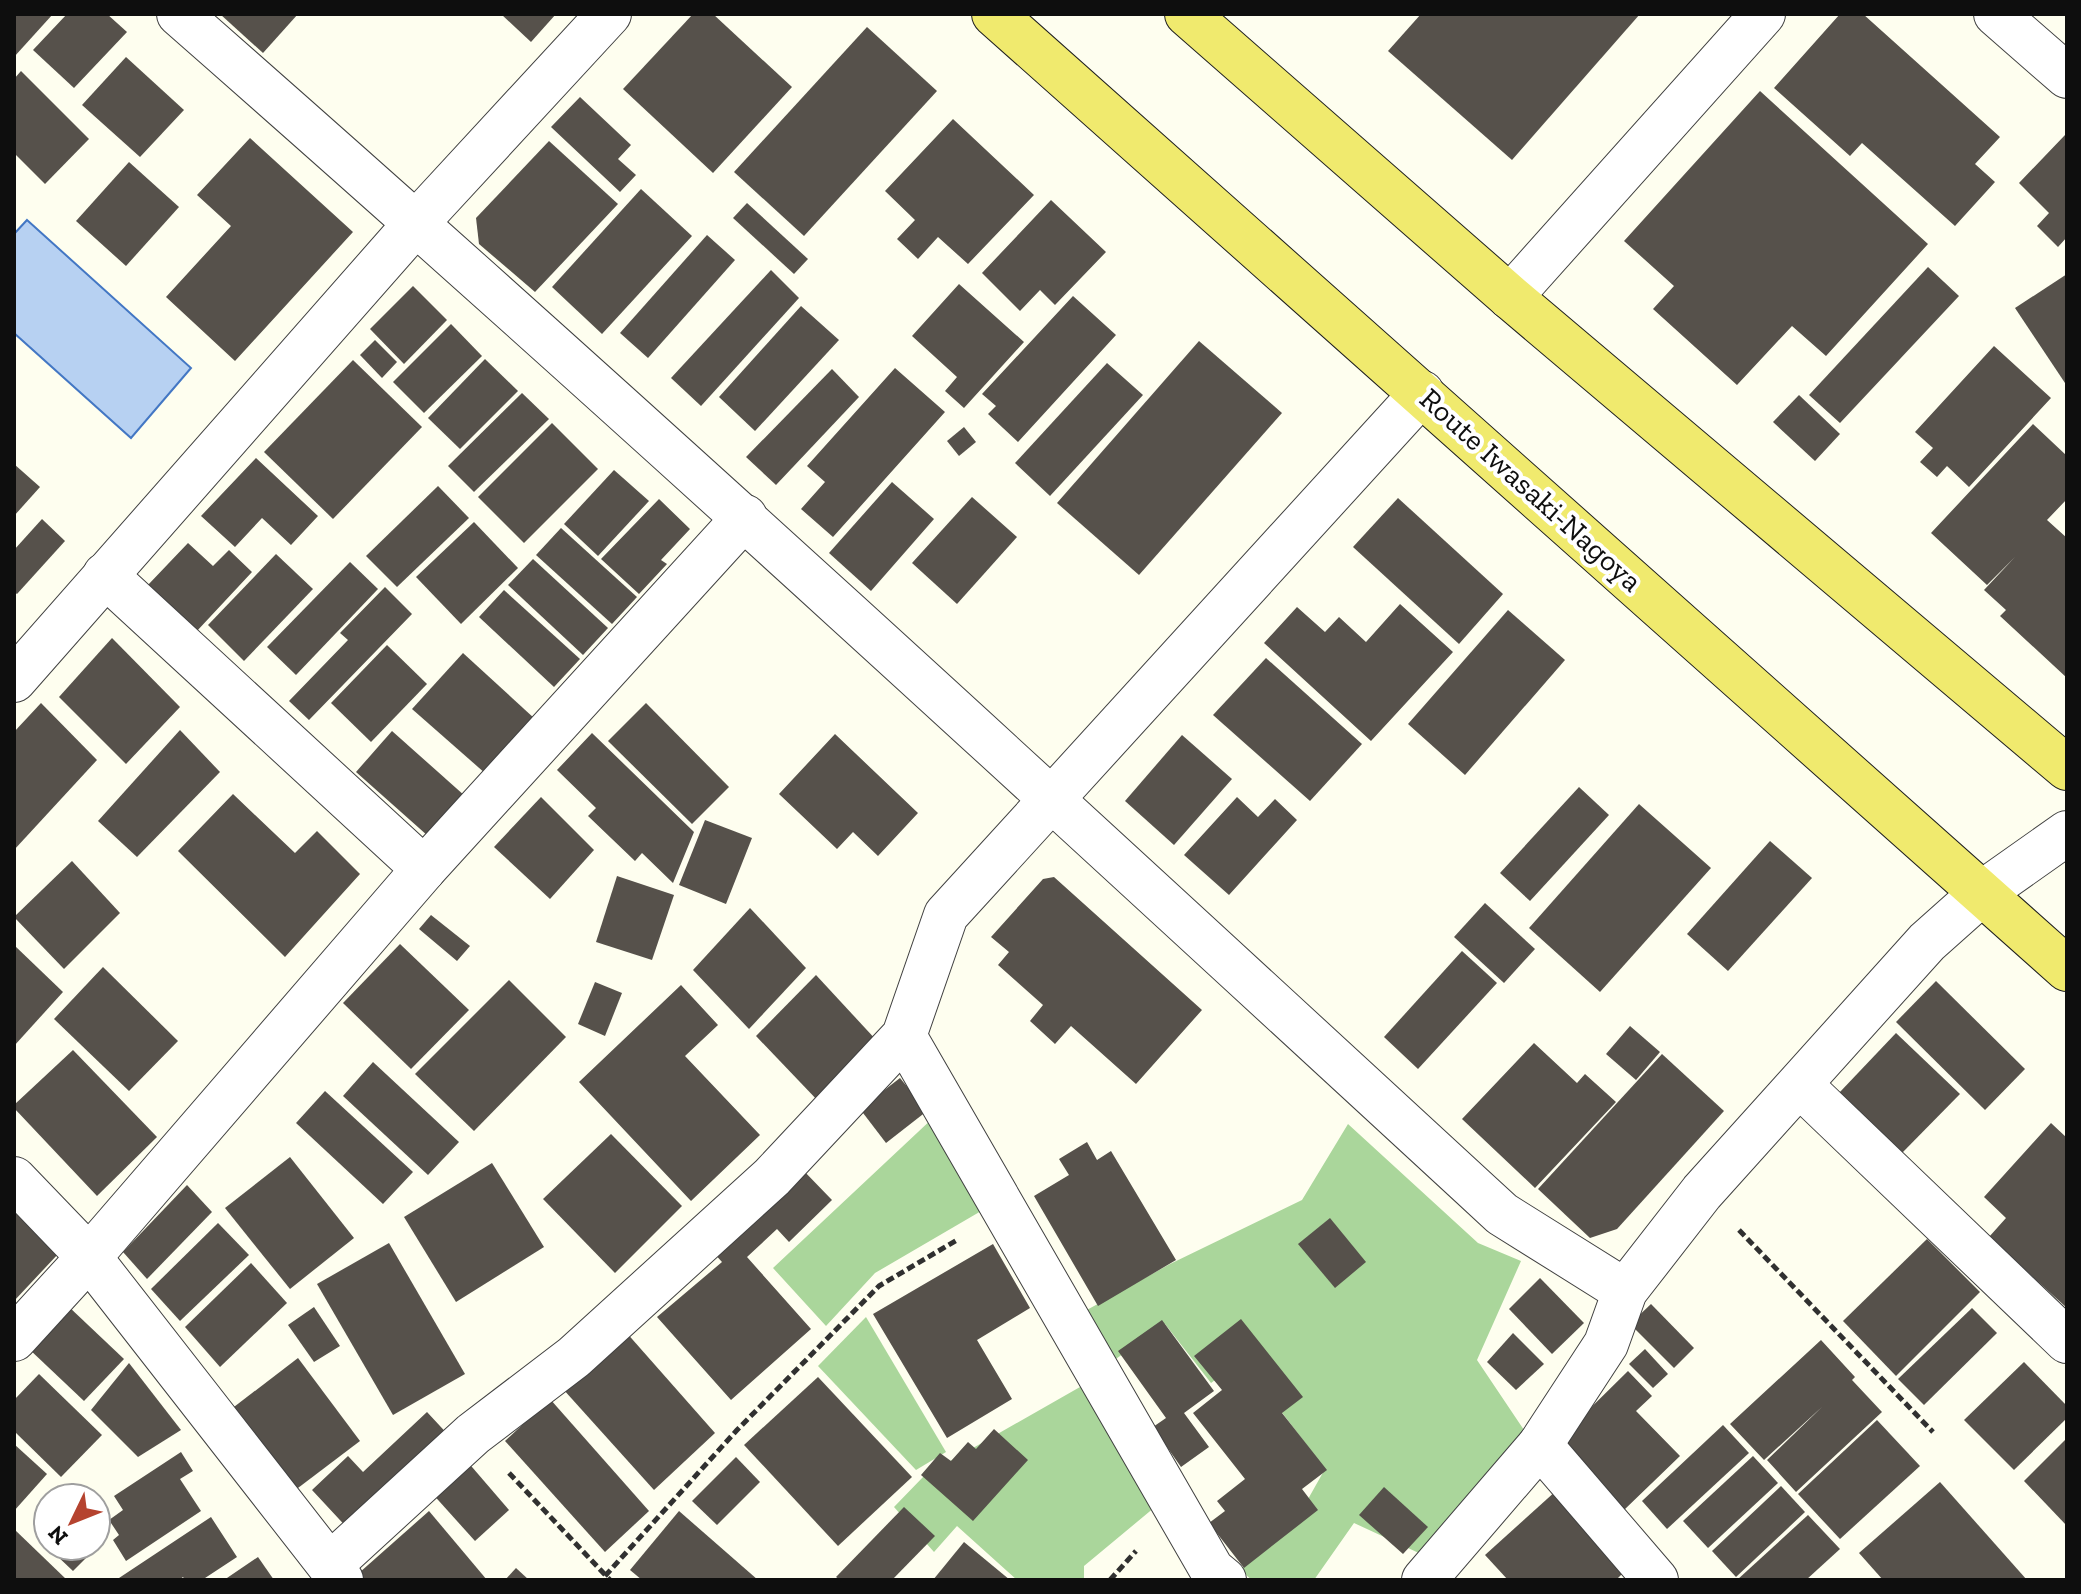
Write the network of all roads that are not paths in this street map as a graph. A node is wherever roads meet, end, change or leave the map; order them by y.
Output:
1 (179, 14) edge
2 (609, 14) edge
3 (994, 14) edge
4 (1187, 14) edge
5 (1763, 14) edge
6 (1996, 14) edge
7 (2067, 76) edge
8 (417, 222) junction
9 (1510, 297) junction
10 (1422, 393) junction
11 (745, 517) junction
12 (105, 575) junction
13 (14, 680) edge
14 (2067, 768) edge
15 (1052, 800) junction
16 (2067, 833) edge
17 (424, 869) junction
18 (1982, 893) junction
19 (2067, 969) edge
20 (904, 1036) junction
21 (1800, 1085) junction
22 (14, 1179) edge
23 (89, 1257) junction
24 (1625, 1291) junction
25 (14, 1339) edge
26 (2067, 1341) edge
27 (1540, 1445) junction
28 (335, 1572) edge
29 (1224, 1580) edge
30 (1424, 1580) edge
31 (1656, 1580) edge

1 - 8 street
2 - 8 street
3 - 10 main road, Route Iwasaki-Nagoya
4 - 9 main road
5 - 9 street
6 - 7 street
8 - 11 street
8 - 12 street
9 - 14 main road
10 - 15 street
10 - 18 main road, Route Iwasaki-Nagoya
11 - 15 street
11 - 17 street
12 - 13 street
12 - 17 street
15 - 20 street
15 - 24 street
16 - 18 street
17 - 23 street
18 - 19 main road, Route Iwasaki-Nagoya
18 - 21 street
20 - 28 street
20 - 29 street
21 - 24 street
21 - 26 street
22 - 23 street
23 - 25 street
23 - 28 street
24 - 27 street
27 - 30 street
27 - 31 street

